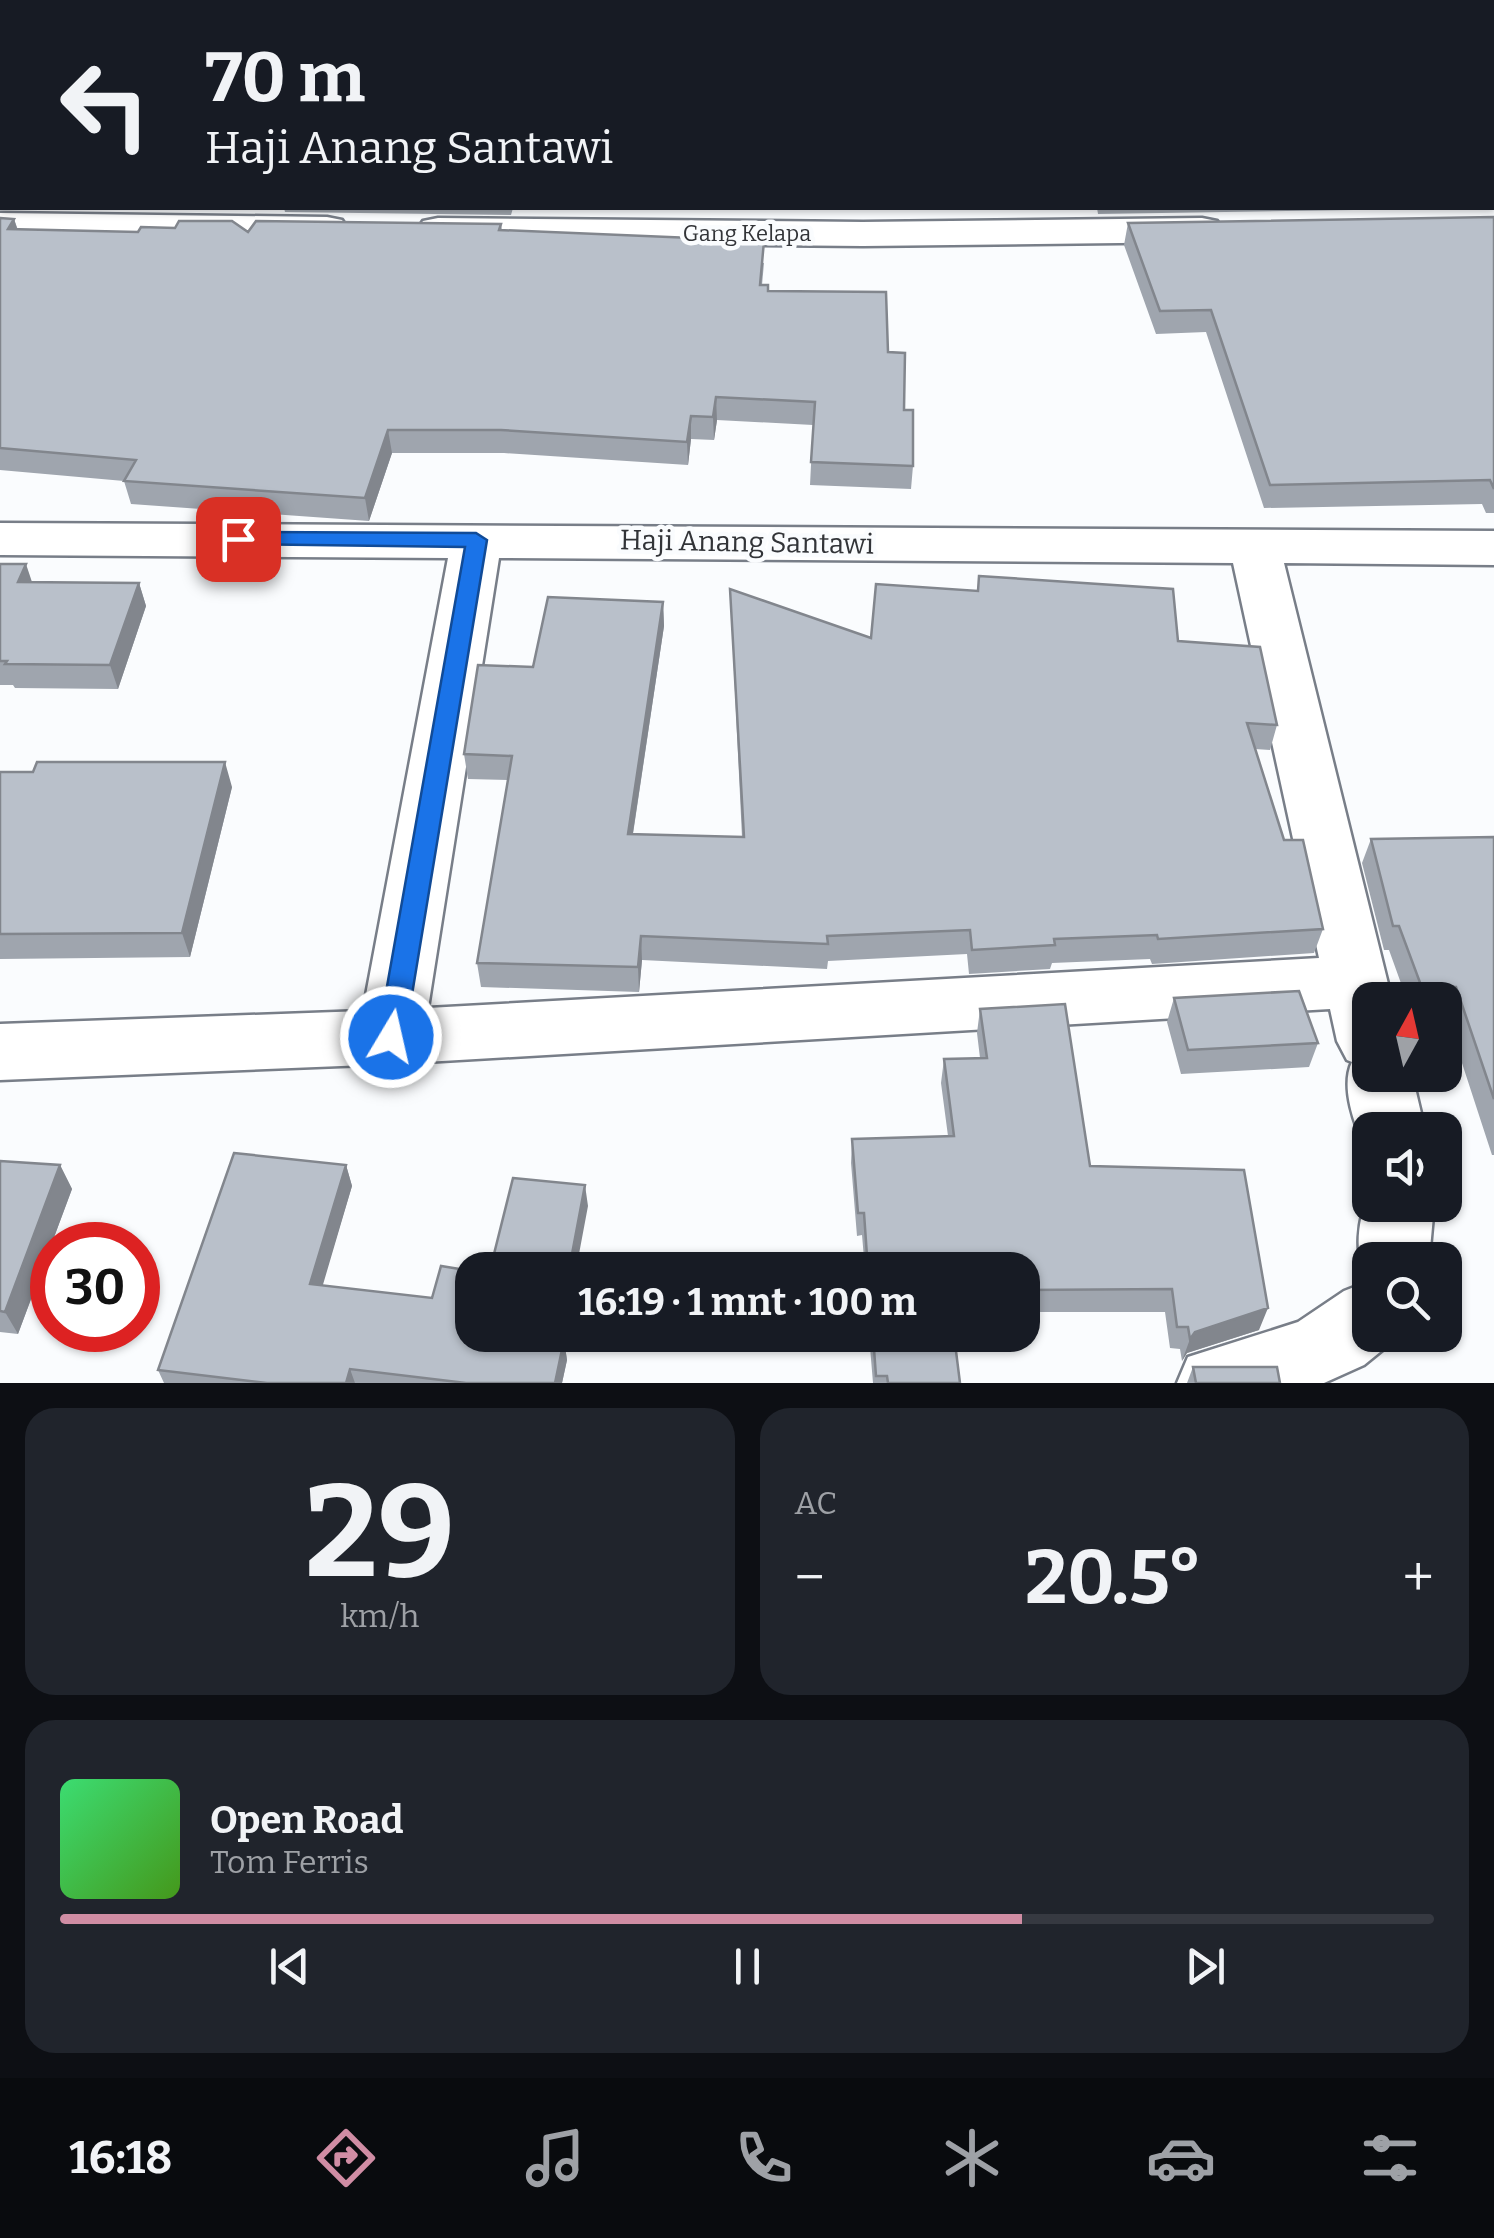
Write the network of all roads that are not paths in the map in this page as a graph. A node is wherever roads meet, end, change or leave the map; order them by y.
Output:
1 (0, 226) edge
2 (1239, 229) edge
3 (0, 539) edge
4 (476, 540) junction
5 (1255, 548) junction
6 (1494, 548) edge
7 (1355, 982) edge
8 (1352, 1012) edge
9 (391, 1037) junction
10 (0, 1052) edge
11 (1352, 1332) edge
12 (1216, 1383) edge

1 - 2 street, Gang Kelapa
3 - 4 street, Haji Anang Santawi
4 - 5 street, Haji Anang Santawi
4 - 9 street
5 - 6 street, Haji Anang Santawi
5 - 7 street
8 - 9 street
9 - 10 street
11 - 12 street

